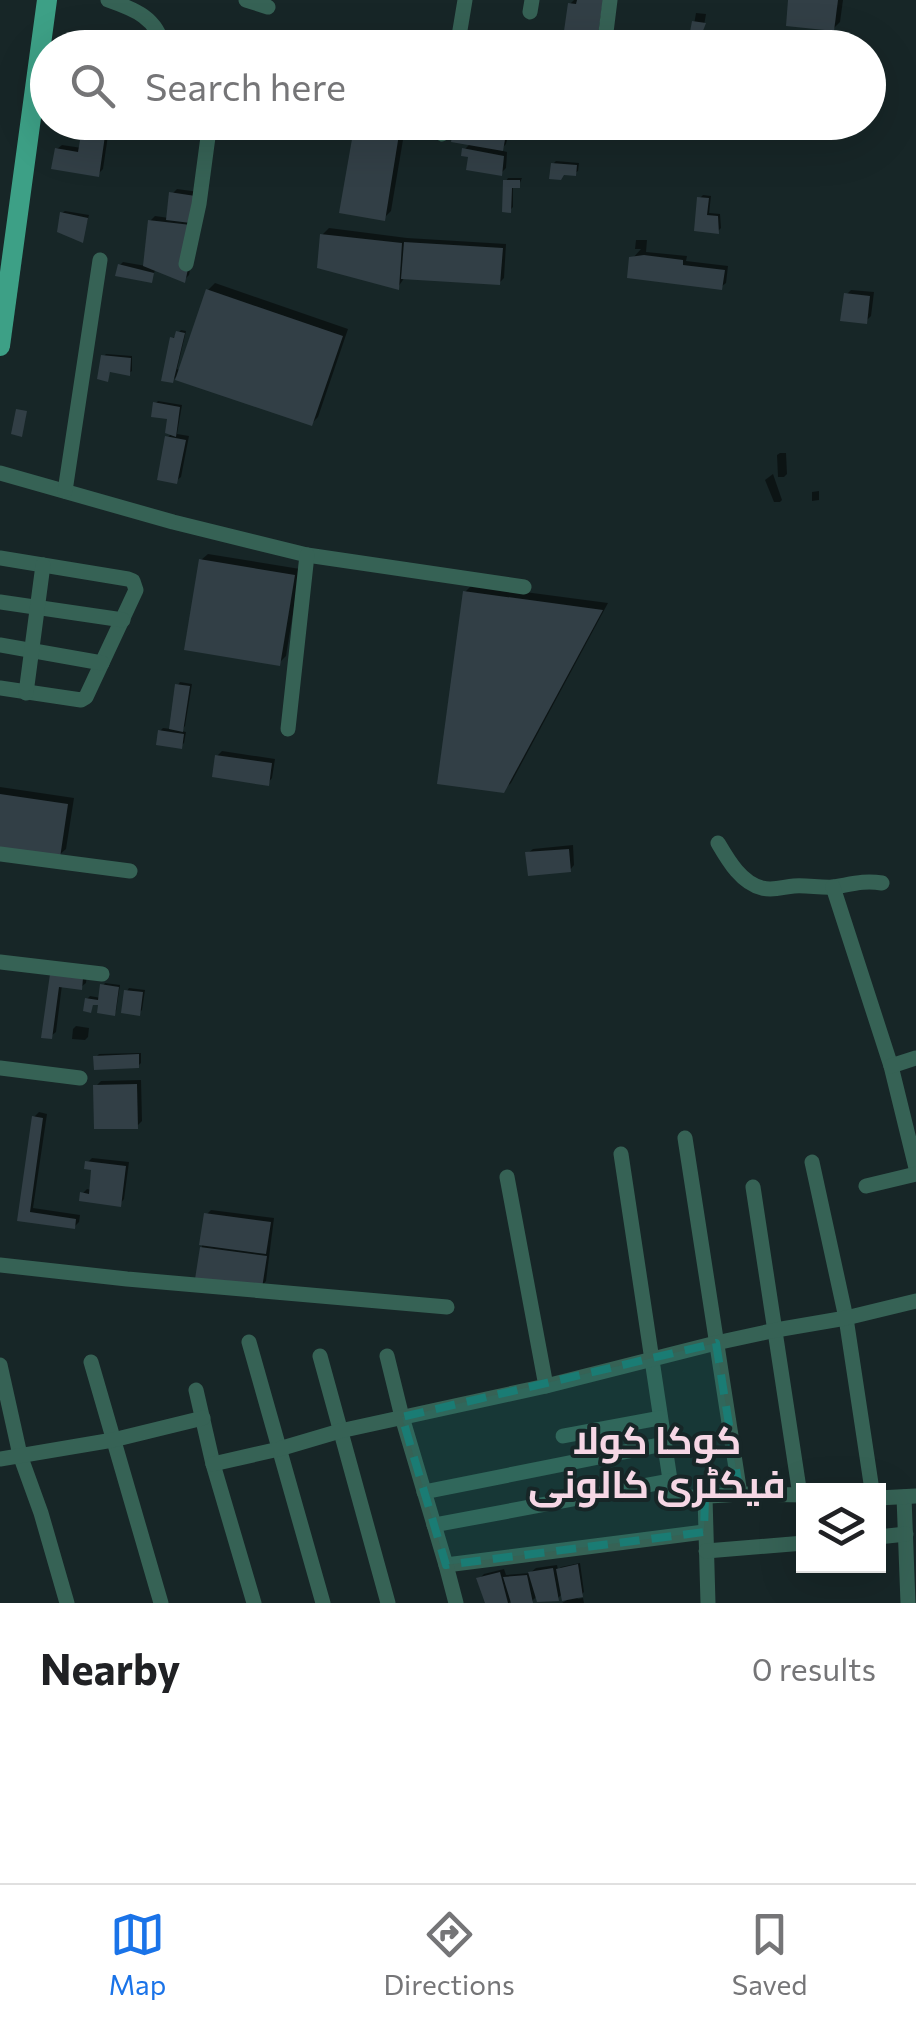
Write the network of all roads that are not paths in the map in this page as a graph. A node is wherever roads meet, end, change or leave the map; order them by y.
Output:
1 (47, 0) edge
2 (108, 0) edge
3 (246, 0) edge
4 (465, 0) edge
5 (610, 0) edge
6 (268, 7) dead end
7 (45, 30) edge
8 (157, 30) edge
9 (460, 30) edge
10 (606, 30) edge
11 (34, 140) edge
12 (208, 140) edge
13 (100, 260) dead end
14 (186, 264) dead end
15 (0, 346) edge
16 (0, 473) edge
17 (65, 491) junction
18 (307, 555) junction
19 (0, 558) edge
20 (43, 565) junction
21 (524, 587) dead end
22 (0, 602) edge
23 (37, 608) junction
24 (123, 620) junction
25 (0, 645) edge
26 (31, 651) junction
27 (102, 663) junction
28 (0, 688) edge
29 (26, 692) junction
30 (288, 729) dead end
31 (718, 843) dead end
32 (0, 854) edge
33 (130, 871) dead end
34 (882, 883) dead end
35 (832, 887) junction
36 (0, 962) edge
37 (102, 974) dead end
38 (916, 1058) edge
39 (891, 1066) junction
40 (0, 1068) edge
41 (80, 1078) dead end
42 (686, 1138) dead end
43 (621, 1154) dead end
44 (812, 1162) dead end
45 (916, 1171) edge
46 (507, 1177) dead end
47 (866, 1186) dead end
48 (753, 1187) dead end
49 (0, 1264) edge
50 (916, 1301) edge
51 (447, 1307) dead end
52 (846, 1318) junction
53 (776, 1330) junction
54 (248, 1342) dead end
55 (716, 1344) junction
56 (320, 1356) dead end
57 (387, 1356) dead end
58 (652, 1360) junction
59 (90, 1362) dead end
60 (0, 1365) edge
61 (546, 1386) junction
62 (196, 1390) dead end
63 (402, 1416) junction
64 (203, 1418) junction
65 (660, 1418) junction
66 (340, 1431) junction
67 (563, 1436) dead end
68 (114, 1440) junction
69 (664, 1444) junction
70 (278, 1449) junction
71 (20, 1455) junction
72 (0, 1459) edge
73 (214, 1464) junction
74 (669, 1481) junction
75 (800, 1483) edge
76 (871, 1483) edge
77 (424, 1492) junction
78 (740, 1494) junction
79 (796, 1495) edge
80 (705, 1497) junction
81 (910, 1497) edge
82 (434, 1524) junction
83 (704, 1532) junction
84 (906, 1534) junction
85 (886, 1535) edge
86 (796, 1544) edge
87 (706, 1551) junction
88 (446, 1566) junction
89 (911, 1595) edge
90 (67, 1603) edge
91 (161, 1603) edge
92 (254, 1603) edge
93 (323, 1603) edge
94 (388, 1603) edge
95 (456, 1603) edge
96 (708, 1603) edge

1 - 7 main road
2 - 8 street
3 - 6 street
4 - 9 street
5 - 10 street
11 - 15 main road
12 - 14 street
13 - 17 street
16 - 17 street
17 - 18 street
18 - 21 street
18 - 30 street
19 - 20 street
20 - 23 street
20 - 24 street
22 - 23 street
23 - 24 street
23 - 26 street
24 - 27 street
25 - 26 street
26 - 27 street
26 - 29 street
27 - 29 street
28 - 29 street
31 - 35 street
32 - 33 street
34 - 35 street
35 - 39 street
36 - 37 street
38 - 39 street
39 - 45 street
40 - 41 street
42 - 55 street
43 - 58 street
44 - 52 street
45 - 47 street
46 - 61 street
48 - 53 street
49 - 51 street
50 - 52 street
52 - 53 street
52 - 76 street
53 - 55 street
53 - 75 street
54 - 70 street
55 - 58 street
55 - 78 street
56 - 66 street
57 - 63 street
58 - 61 street
58 - 65 street
59 - 68 street
60 - 71 street
61 - 63 street
62 - 64 street
63 - 66 street
63 - 77 street
64 - 68 street
64 - 73 street
65 - 67 street
65 - 69 street
66 - 70 street
66 - 94 street
68 - 71 street
68 - 91 street
69 - 74 street
69 - 77 street
70 - 73 street
70 - 93 street
71 - 72 street
71 - 90 street
73 - 92 street
74 - 80 street
74 - 82 street
77 - 82 street
78 - 79 street
78 - 80 street
80 - 83 street
81 - 84 street
82 - 88 street
83 - 87 street
83 - 88 street
84 - 85 street
84 - 89 street
86 - 87 street
87 - 96 street
88 - 95 street

